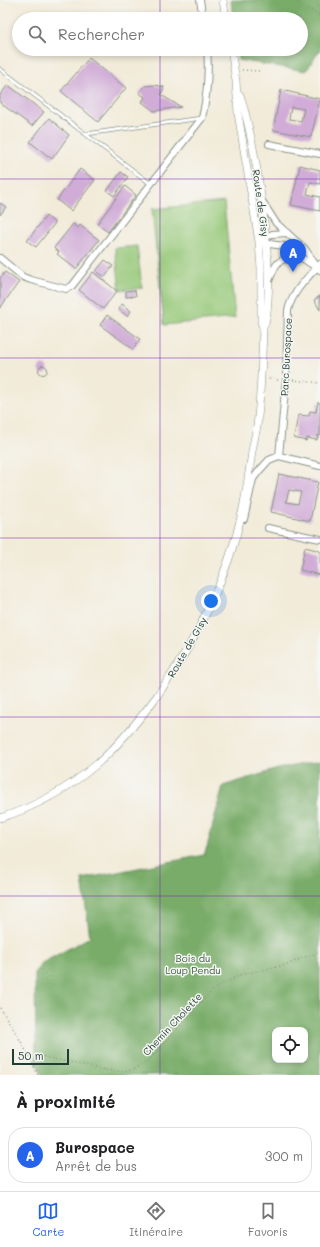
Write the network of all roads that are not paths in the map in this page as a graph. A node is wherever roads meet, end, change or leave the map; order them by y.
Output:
1 (200, 0) edge
2 (223, 0) edge
3 (202, 12) edge
4 (225, 12) edge
5 (208, 56) edge
6 (232, 56) edge
7 (0, 69) edge
8 (236, 81) junction
9 (202, 118) junction
10 (86, 134) junction
11 (269, 144) dead end
12 (320, 154) edge
13 (151, 184) junction
14 (261, 199) junction
15 (287, 233) junction
16 (266, 240) junction
17 (258, 242) junction
18 (298, 255) junction
19 (0, 258) edge
20 (319, 267) edge
21 (268, 282) junction
22 (263, 327) junction
23 (279, 456) junction
24 (320, 466) edge
25 (268, 528) dead end
26 (320, 537) edge
27 (235, 539) junction
28 (0, 818) edge

1 - 3 street
2 - 4 street
5 - 9 street
6 - 8 street, Route de Gisy
7 - 10 lane
8 - 14 street, Route de Gisy
8 - 17 street, Route de Gisy
9 - 10 lane
9 - 13 street
10 - 13 lane
11 - 12 street
13 - 19 street
14 - 15 street
14 - 16 street, Route de Gisy
15 - 16 street
15 - 20 street
16 - 17 street
16 - 18 street
16 - 21 street, Route de Gisy
17 - 22 street, Route de Gisy
18 - 20 street
18 - 21 street
20 - 23 street, Parc Burospace
21 - 22 street, Route de Gisy
22 - 27 street, Route de Gisy
23 - 24 street
23 - 27 street
25 - 26 street
27 - 28 street, Route de Gisy

